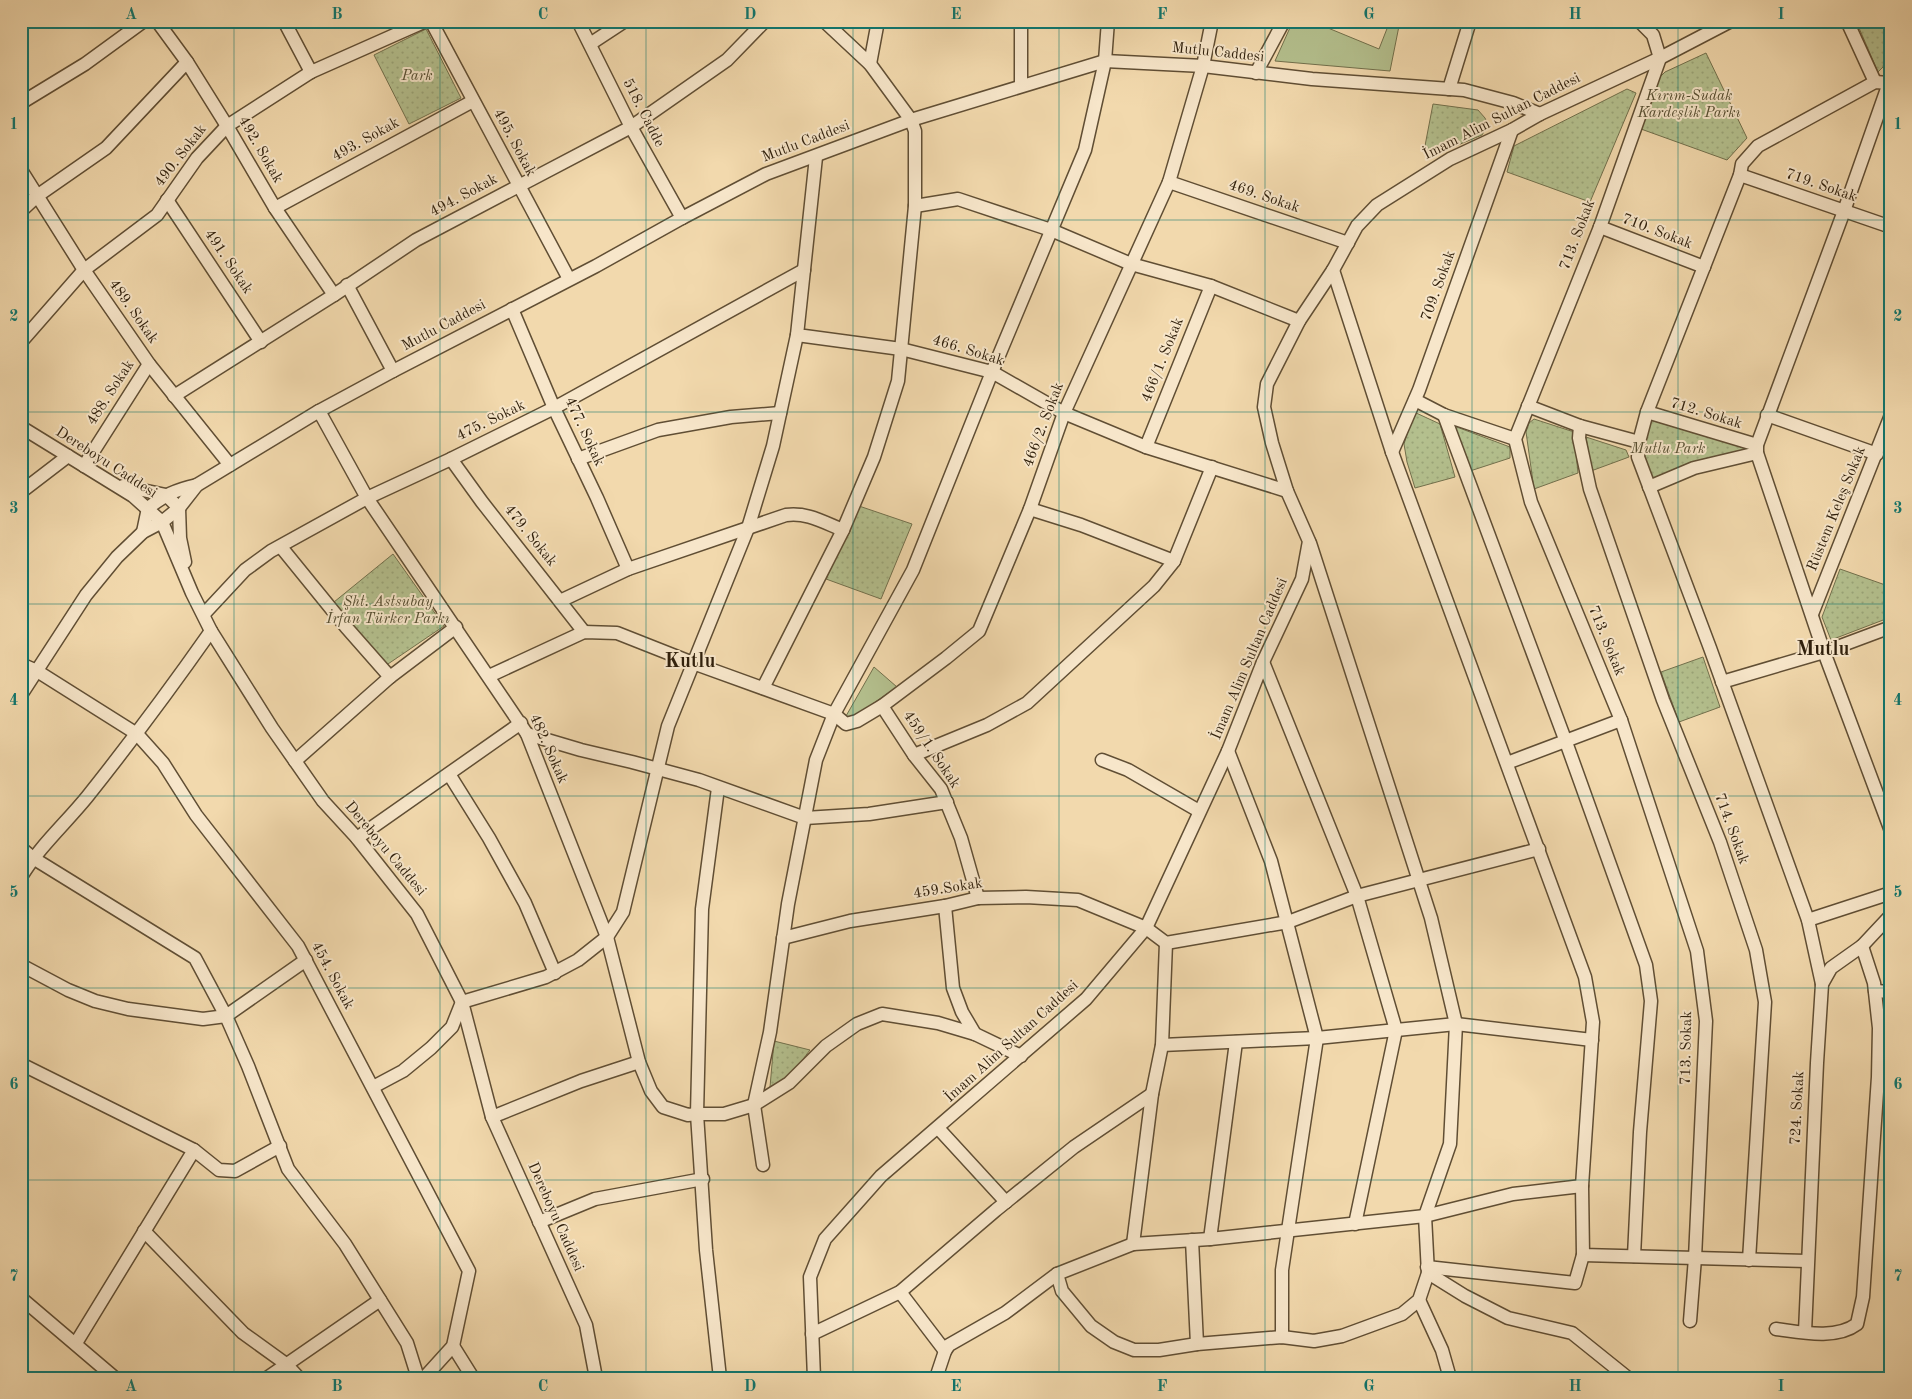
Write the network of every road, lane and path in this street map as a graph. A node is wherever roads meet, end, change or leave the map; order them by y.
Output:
1 (144, 21) edge
2 (156, 21) edge
3 (284, 21) edge
4 (426, 21) edge
5 (431, 21) edge
6 (578, 21) edge
7 (625, 21) edge
8 (765, 21) edge
9 (824, 21) edge
10 (878, 21) edge
11 (1021, 21) edge
12 (1108, 21) edge
13 (1212, 21) edge
14 (1284, 21) edge
15 (1470, 21) edge
16 (1639, 21) edge
17 (1732, 21) edge
18 (1847, 21) edge
19 (590, 44) junction
20 (1660, 58) junction
21 (1105, 61) junction
22 (187, 62) junction
23 (870, 64) junction
24 (1203, 66) junction
25 (311, 72) junction
26 (1256, 73) junction
27 (1890, 81) edge
28 (1875, 82) junction
29 (1020, 85) junction
30 (1449, 88) junction
31 (473, 101) junction
32 (21, 103) edge
33 (1540, 114) junction
34 (911, 120) junction
35 (227, 126) junction
36 (631, 127) junction
37 (1512, 130) junction
38 (816, 157) junction
39 (21, 170) edge
40 (1740, 175) junction
41 (1169, 182) junction
42 (518, 185) junction
43 (37, 196) junction
44 (167, 200) junction
45 (915, 206) junction
46 (275, 208) junction
47 (21, 211) edge
48 (1844, 211) junction
49 (682, 218) junction
50 (1600, 227) junction
51 (1891, 227) edge
52 (1050, 230) junction
53 (1348, 242) junction
54 (1131, 264) junction
55 (1704, 267) junction
56 (84, 270) junction
57 (804, 270) junction
58 (1333, 270) junction
59 (569, 279) junction
60 (347, 286) junction
61 (1211, 286) junction
62 (334, 295) junction
63 (512, 309) junction
64 (1299, 322) junction
65 (797, 335) junction
66 (21, 342) edge
67 (261, 342) junction
68 (901, 349) junction
69 (149, 364) junction
70 (393, 371) junction
71 (992, 372) junction
72 (174, 396) junction
73 (1415, 400) junction
74 (1528, 406) junction
75 (554, 408) junction
76 (319, 411) junction
77 (1647, 412) junction
78 (780, 413) junction
79 (1064, 413) junction
80 (1444, 415) junction
81 (1767, 415) junction
82 (1891, 416) edge
83 (1580, 426) junction
84 (21, 428) edge
85 (1515, 439) junction
86 (1639, 442) junction
87 (1146, 447) junction
88 (1757, 449) junction
89 (1392, 452) junction
90 (1877, 454) junction
91 (68, 456) junction
92 (451, 459) junction
93 (578, 460) junction
94 (230, 465) junction
95 (84, 466) junction
96 (1212, 467) junction
97 (113, 484) junction
98 (197, 485) junction
99 (1648, 487) junction
100 (1287, 490) junction
101 (21, 492) edge
102 (166, 495) junction
103 (367, 498) junction
104 (148, 508) junction
105 (179, 508) junction
106 (1030, 509) junction
107 (162, 522) junction
108 (748, 528) junction
109 (843, 530) junction
110 (143, 532) junction
111 (1309, 541) junction
112 (281, 547) junction
113 (1174, 561) junction
114 (628, 569) junction
115 (192, 593) junction
116 (560, 601) junction
117 (204, 614) junction
118 (1812, 614) junction
119 (1891, 627) edge
120 (456, 628) junction
121 (211, 631) junction
122 (584, 632) junction
123 (1824, 652) junction
124 (1263, 662) junction
125 (693, 663) junction
126 (21, 664) edge
127 (37, 671) junction
128 (490, 676) junction
129 (390, 677) junction
130 (1722, 682) junction
131 (763, 688) junction
132 (21, 695) edge
133 (882, 706) junction
134 (834, 714) junction
135 (1621, 720) junction
136 (524, 729) junction
137 (137, 734) junction
138 (1566, 742) junction
139 (1228, 751) junction
140 (914, 755) junction
141 (1102, 760) dead end
142 (295, 761) junction
143 (1507, 763) junction
144 (658, 769) junction
145 (449, 774) junction
146 (718, 788) junction
147 (947, 802) junction
148 (1198, 812) junction
149 (805, 818) junction
150 (1891, 831) edge
151 (357, 838) junction
152 (21, 848) edge
153 (1538, 849) junction
154 (33, 858) junction
155 (21, 877) edge
156 (1419, 881) junction
157 (1891, 893) edge
158 (1357, 896) junction
159 (978, 898) junction
160 (945, 906) junction
161 (1891, 915) edge
162 (1808, 920) junction
163 (1288, 922) junction
164 (1146, 928) junction
165 (607, 937) junction
166 (783, 938) junction
167 (1166, 943) junction
168 (1862, 946) junction
169 (306, 960) junction
170 (21, 965) edge
171 (555, 973) junction
172 (1822, 984) junction
173 (1875, 991) junction
174 (1891, 992) edge
175 (462, 1002) junction
176 (226, 1016) junction
177 (1456, 1024) junction
178 (1396, 1030) junction
179 (975, 1034) junction
180 (1317, 1038) junction
181 (1592, 1040) junction
182 (1236, 1042) junction
183 (1162, 1045) junction
184 (1021, 1056) junction
185 (639, 1062) junction
186 (21, 1064) edge
187 (373, 1087) junction
188 (1152, 1094) junction
189 (754, 1105) junction
190 (697, 1114) junction
191 (492, 1117) junction
192 (938, 1128) junction
193 (280, 1146) junction
194 (194, 1150) junction
195 (763, 1165) dead end
196 (702, 1179) junction
197 (1582, 1186) junction
198 (1006, 1202) junction
199 (1425, 1216) junction
200 (539, 1222) junction
201 (1355, 1224) junction
202 (1288, 1230) junction
203 (144, 1231) junction
204 (1210, 1239) junction
205 (1192, 1240) junction
206 (1133, 1244) junction
207 (1583, 1255) junction
208 (1634, 1256) junction
209 (1695, 1258) junction
210 (1749, 1260) junction
211 (1808, 1261) junction
212 (1428, 1270) junction
213 (1057, 1274) junction
214 (900, 1292) junction
215 (21, 1298) edge
216 (380, 1300) junction
217 (1419, 1300) junction
218 (1690, 1321) dead end
219 (1776, 1329) dead end
220 (1805, 1332) junction
221 (812, 1334) junction
222 (1282, 1337) junction
223 (76, 1343) junction
224 (1197, 1344) junction
225 (453, 1346) junction
226 (945, 1351) junction
227 (286, 1364) junction
228 (115, 1378) edge
229 (268, 1378) edge
230 (300, 1378) edge
231 (418, 1378) edge
232 (424, 1378) edge
233 (473, 1378) edge
234 (596, 1378) edge
235 (720, 1378) edge
236 (814, 1378) edge
237 (936, 1378) edge
238 (1450, 1378) edge
239 (1628, 1378) edge

1 - 32 street
2 - 22 street, 492. Sokak
3 - 25 street
4 - 25 street, 490. Sokak
5 - 31 street, 495. Sokak
6 - 19 street, 518. Cadde
7 - 19 street
8 - 36 street, 494. Sokak
9 - 23 street
10 - 23 street
11 - 29 street
12 - 21 street
13 - 24 street, 466/2. Sokak
14 - 26 street
15 - 30 street
16 - 20 street
17 - 20 street, İmam Alim Sultan Caddesi
18 - 28 street
19 - 36 street, 518. Cadde
20 - 33 street, İmam Alim Sultan Caddesi
20 - 50 street, 713. Sokak
21 - 24 street, Mutlu Caddesi
21 - 29 street, Mutlu Caddesi
21 - 52 street
22 - 35 street, 492. Sokak
22 - 43 street
23 - 34 street
24 - 26 street, Mutlu Caddesi
24 - 41 street, 466/2. Sokak
25 - 35 street, 490. Sokak
26 - 30 street, Mutlu Caddesi
27 - 28 street
27 - 48 street
28 - 40 street, 724. Sokak
29 - 34 street, Mutlu Caddesi
30 - 33 street, Mutlu Caddesi
31 - 42 street, 495. Sokak
31 - 46 street, 493. Sokak
33 - 37 street, İmam Alim Sultan Caddesi
34 - 38 street, Mutlu Caddesi
34 - 45 street
35 - 44 street, 490. Sokak
35 - 46 street, 492. Sokak
36 - 42 street, 494. Sokak
36 - 49 street, 518. Cadde
37 - 53 street, İmam Alim Sultan Caddesi
37 - 73 street, 709. Sokak
38 - 49 street, Mutlu Caddesi
38 - 57 street
39 - 43 street, 489. Sokak
40 - 48 street, 719. Sokak
40 - 55 street, 724. Sokak
41 - 53 street, 469. Sokak
41 - 54 street, 466/2. Sokak
42 - 59 street, 495. Sokak
42 - 60 street, 494. Sokak
43 - 47 street
43 - 56 street, 489. Sokak
44 - 56 street, 490. Sokak
44 - 67 street, 491. Sokak
45 - 52 street
45 - 68 street
46 - 62 street, 492. Sokak
48 - 51 street, 719. Sokak
48 - 81 street
49 - 59 street, Mutlu Caddesi
50 - 55 street, 710. Sokak
50 - 74 street, 713. Sokak
52 - 54 street
52 - 71 street
53 - 58 street, İmam Alim Sultan Caddesi
54 - 61 street
54 - 79 street, 466/2. Sokak
55 - 77 street, 724. Sokak
56 - 66 street, 490. Sokak
56 - 69 street, 489. Sokak
57 - 65 street
57 - 75 street, 475. Sokak
58 - 64 street, İmam Alim Sultan Caddesi
58 - 89 street
59 - 63 street, Mutlu Caddesi
60 - 62 street, 494. Sokak
60 - 70 street
61 - 64 street
61 - 87 street, 466/1. Sokak
62 - 67 street, 494. Sokak
63 - 70 street, Mutlu Caddesi
63 - 75 street, 477. Sokak
64 - 100 street, İmam Alim Sultan Caddesi
65 - 68 street, 466. Sokak
65 - 78 street
67 - 72 street, 494. Sokak
68 - 71 street, 466. Sokak
68 - 109 street
69 - 72 street, 489. Sokak
69 - 95 street, 488. Sokak
70 - 76 street, Mutlu Caddesi
71 - 79 street, 466. Sokak
71 - 134 street
72 - 94 street, 489. Sokak
73 - 80 street
73 - 89 street, 709. Sokak
74 - 83 street
74 - 85 street, 713. Sokak
75 - 92 street, 475. Sokak
75 - 93 street, 477. Sokak
76 - 94 street, Mutlu Caddesi
76 - 103 street, 482. Sokak
77 - 86 street, 724. Sokak
77 - 88 street, 712. Sokak
78 - 93 street
78 - 108 street
79 - 87 street, 466. Sokak
79 - 106 street, 466/2. Sokak
80 - 85 street
80 - 138 street
81 - 88 street
81 - 90 street
82 - 90 street, Rüstem Keleş Sokak
83 - 86 street
83 - 210 street, 714. Sokak
84 - 91 street, Dereboyu Caddesi
85 - 135 street, 713. Sokak
86 - 99 street, 724. Sokak
87 - 96 street, 466. Sokak
88 - 99 street
88 - 118 street
89 - 143 street
90 - 118 street, Rüstem Keleş Sokak
91 - 95 street, Dereboyu Caddesi
91 - 101 street
92 - 103 street, 475. Sokak
92 - 116 street, 479. Sokak
93 - 114 street, 477. Sokak
94 - 98 street, Mutlu Caddesi
95 - 97 street, Dereboyu Caddesi
96 - 100 street, 466. Sokak
96 - 113 street
97 - 102 street
97 - 104 street, Dereboyu Caddesi
98 - 102 street
98 - 105 street, Mutlu Caddesi
99 - 130 street, 724. Sokak
100 - 111 street, İmam Alim Sultan Caddesi
102 - 104 street
102 - 105 street
103 - 112 street, 475. Sokak
103 - 120 street, 482. Sokak
104 - 107 street, Dereboyu Caddesi
104 - 110 street
105 - 107 street, Mutlu Caddesi
105 - 115 street
106 - 113 street
106 - 133 street, 466/2. Sokak
107 - 110 street, Mutlu Caddesi
107 - 115 street, Dereboyu Caddesi
108 - 109 street
108 - 114 street
108 - 125 street
109 - 131 street
110 - 127 street, Mutlu Caddesi
111 - 124 street, İmam Alim Sultan Caddesi
111 - 156 street
112 - 117 street, 475. Sokak
112 - 129 street
113 - 140 street
114 - 116 street
115 - 117 street, Dereboyu Caddesi
116 - 122 street, 479. Sokak
117 - 121 street, Dereboyu Caddesi
118 - 123 street
119 - 123 street
120 - 128 street, 482. Sokak
120 - 129 street
121 - 137 street
121 - 142 street, Dereboyu Caddesi
122 - 125 street
122 - 128 street
123 - 130 street
123 - 150 street
124 - 139 street, İmam Alim Sultan Caddesi
124 - 158 street
125 - 131 street
125 - 144 street
126 - 127 street, 454. Sokak
127 - 132 street, Mutlu Caddesi
127 - 137 street, 454. Sokak
128 - 136 street, 482. Sokak
129 - 142 street
130 - 162 street, 724. Sokak
131 - 134 street
133 - 134 street, 466/2. Sokak
133 - 140 street, 459/1. Sokak
134 - 149 street
135 - 138 street
135 - 209 street, 713. Sokak
136 - 144 street
136 - 145 street
136 - 165 street, 482. Sokak
137 - 154 street
137 - 169 street, 454. Sokak
138 - 143 street
138 - 208 street
139 - 148 street, İmam Alim Sultan Caddesi
139 - 163 street
140 - 147 street, 459/1. Sokak
141 - 148 street
142 - 151 street, Dereboyu Caddesi
143 - 153 street
144 - 146 street
144 - 165 street
145 - 151 street
145 - 171 street
146 - 149 street
146 - 190 street
147 - 149 street
147 - 159 street, 459/1. Sokak
148 - 164 street, İmam Alim Sultan Caddesi
149 - 166 street
151 - 175 street, Dereboyu Caddesi
152 - 154 street
153 - 156 street
153 - 181 street
154 - 155 street
154 - 176 street
156 - 158 street
156 - 177 street
157 - 162 street
158 - 163 street
158 - 178 street
159 - 160 street, 459.Sokak
159 - 164 street, 459.Sokak
160 - 166 street, 459.Sokak
160 - 179 street
161 - 168 street
162 - 172 street, 724. Sokak
163 - 167 street
163 - 180 street
164 - 167 street, 459.Sokak
164 - 184 street, İmam Alim Sultan Caddesi
165 - 171 street
165 - 185 street, 482. Sokak
166 - 189 street
167 - 183 street
168 - 172 street
168 - 173 street
169 - 176 street
169 - 187 street, 454. Sokak
170 - 176 street
171 - 175 street
172 - 211 street, 724. Sokak
173 - 174 street
173 - 220 street
175 - 187 street
175 - 191 street, Dereboyu Caddesi
176 - 193 street
177 - 178 street
177 - 181 street
177 - 199 street
178 - 180 street
178 - 201 street
179 - 184 street
179 - 189 street
180 - 182 street
180 - 202 street
181 - 197 street
182 - 183 street
182 - 204 street
183 - 188 street
184 - 192 street, İmam Alim Sultan Caddesi
185 - 190 street, 482. Sokak
185 - 191 street
186 - 194 street
187 - 225 street, 454. Sokak
188 - 198 street
188 - 206 street
189 - 190 street
189 - 195 street
190 - 196 street
191 - 200 street, Dereboyu Caddesi
192 - 198 street
192 - 221 street, İmam Alim Sultan Caddesi
193 - 194 street
193 - 216 street
194 - 203 street
196 - 200 street
196 - 235 street
197 - 199 street
197 - 207 street
198 - 214 street
199 - 201 street
199 - 212 street
200 - 234 street, Dereboyu Caddesi
201 - 202 street
202 - 204 street
202 - 222 street
203 - 223 street
203 - 227 street
204 - 205 street
205 - 206 street
205 - 224 street
206 - 213 street
207 - 208 street
207 - 212 street
208 - 209 street
209 - 210 street
209 - 218 street, 713. Sokak
210 - 211 street
211 - 220 street, 724. Sokak
212 - 217 street
212 - 239 street
213 - 224 street
213 - 226 street
214 - 221 street
214 - 226 street
215 - 223 street
216 - 227 street
216 - 231 street
217 - 222 street
217 - 238 street
219 - 220 street
221 - 236 street, İmam Alim Sultan Caddesi
222 - 224 street
223 - 228 street
225 - 232 street
225 - 233 street
226 - 237 street
227 - 229 street
227 - 230 street

